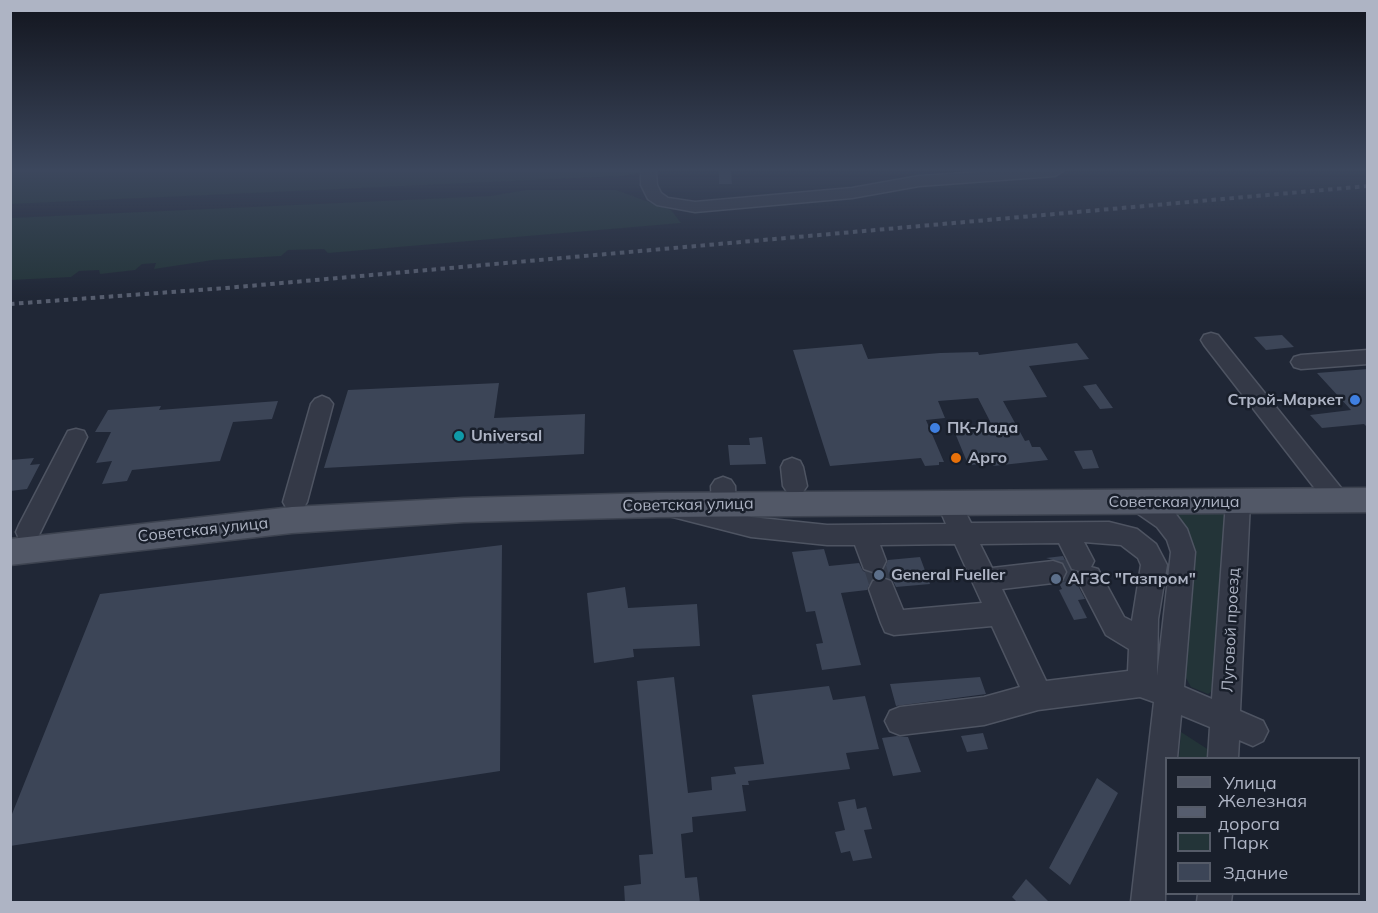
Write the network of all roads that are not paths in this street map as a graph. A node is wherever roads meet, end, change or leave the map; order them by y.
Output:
1 (1211, 339) dead end
2 (1368, 357) edge
3 (1301, 362) dead end
4 (322, 404) dead end
5 (76, 437) dead end
6 (1368, 482) edge
7 (1331, 492) junction
8 (1368, 500) edge
9 (295, 502) junction
10 (1139, 502) junction
11 (1238, 502) junction
12 (950, 503) junction
13 (723, 504) junction
14 (1066, 532) junction
15 (963, 533) junction
16 (864, 534) junction
17 (16, 539) edge
18 (873, 561) tunnel mouth
19 (1053, 572) tunnel mouth
20 (984, 580) junction
21 (882, 589) tunnel mouth
22 (999, 613) junction
23 (1144, 643) junction
24 (1154, 688) junction
25 (1038, 696) junction
26 (1225, 719) junction
27 (900, 721) dead end
28 (1253, 731) dead end
29 (1223, 757) edge
30 (1148, 903) edge

1 - 7 street
2 - 3 street
4 - 9 street
5 - 17 street
6 - 7 main road, Советская улица
7 - 8 main road, Советская улица
7 - 11 main road, Советская улица
7 - 13 main road, Советская улица
9 - 13 main road, Советская улица
9 - 17 main road, Советская улица
10 - 11 main road, Советская улица
10 - 12 main road, Советская улица
10 - 24 street
11 - 26 street, Луговой проезд
12 - 13 main road, Советская улица
12 - 15 street
13 - 16 street
13 - 17 main road, Советская улица
14 - 15 street
14 - 23 street
14 - 23 street
15 - 16 street
15 - 20 street
16 - 18 street
19 - 20 street
20 - 22 street
21 - 22 street
22 - 25 street
23 - 24 street
24 - 25 street
24 - 26 street
24 - 30 street
25 - 27 street
26 - 28 street
26 - 29 street, Луговой проезд

